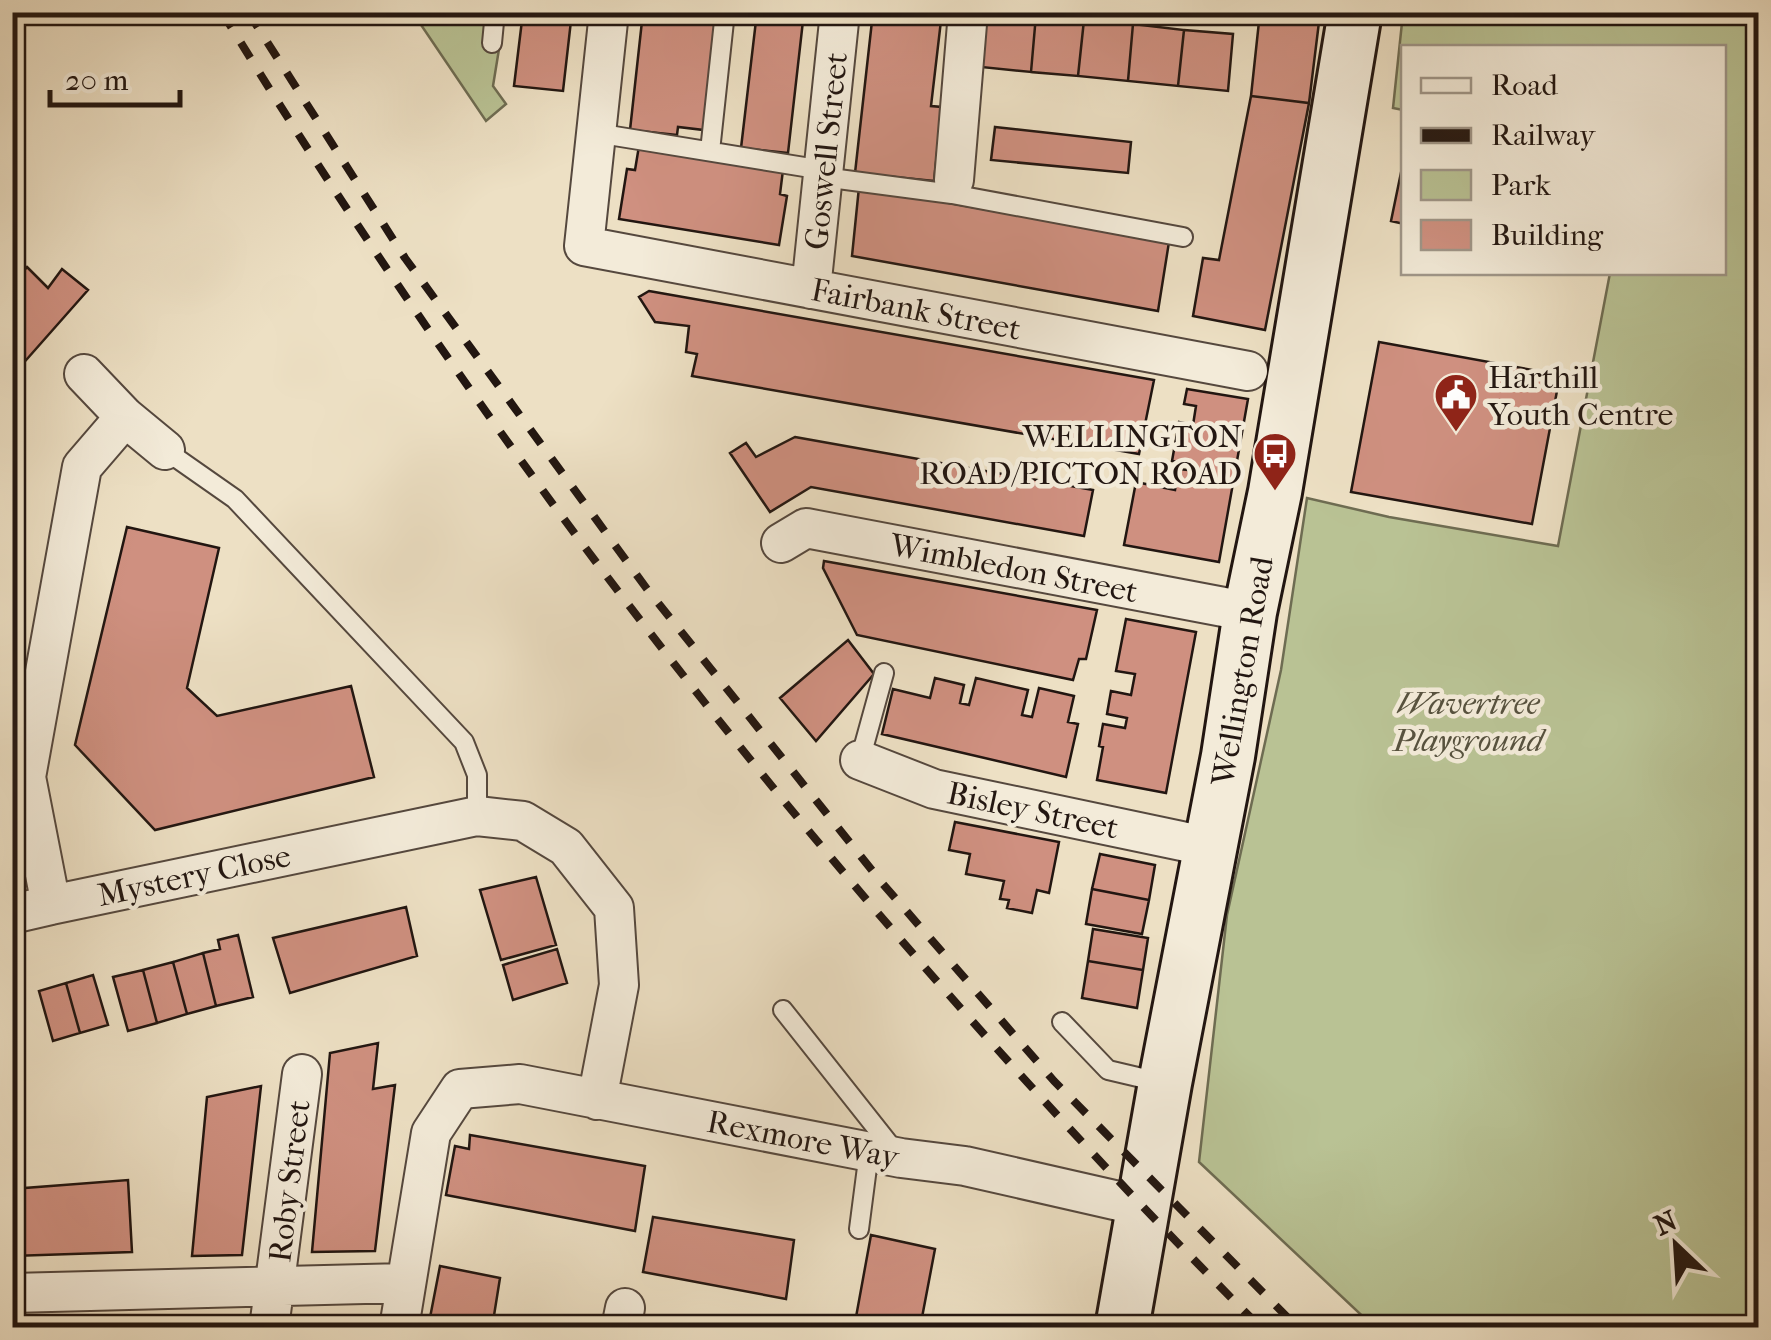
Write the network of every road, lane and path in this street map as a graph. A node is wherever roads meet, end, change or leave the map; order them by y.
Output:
1 (495, 12) edge
2 (608, 12) edge
3 (725, 12) edge
4 (840, 12) edge
5 (968, 12) edge
6 (1355, 12) edge
7 (492, 43) dead end
8 (596, 133) junction
9 (710, 152) junction
10 (823, 174) junction
11 (953, 187) junction
12 (1183, 237) dead end
13 (811, 288) junction
14 (1248, 371) dead end
15 (84, 374) dead end
16 (124, 417) junction
17 (165, 450) joint
18 (782, 542) dead end
19 (1250, 612) junction
20 (884, 673) dead end
21 (860, 760) joint
22 (477, 816) junction
23 (1210, 847) junction
24 (51, 906) junction
25 (12, 914) edge
26 (783, 1010) dead end
27 (1062, 1022) dead end
28 (302, 1074) dead end
29 (1164, 1083) junction
30 (597, 1100) junction
31 (885, 1155) junction
32 (1145, 1208) junction
33 (859, 1229) dead end
34 (405, 1283) junction
35 (276, 1288) junction
36 (12, 1293) edge
37 (269, 1328) edge
38 (399, 1328) edge
39 (1122, 1328) edge

1 - 7 lane
2 - 8 street
3 - 9 lane
4 - 10 street, Goswell Street
5 - 11 street
6 - 19 main road, Wellington Road
8 - 9 lane
8 - 13 street, Fairbank Street
9 - 10 lane
10 - 11 lane
10 - 13 street, Goswell Street
11 - 12 lane
13 - 14 street, Fairbank Street
15 - 16 street
16 - 17 street
16 - 24 street, Mystery Close
17 - 22 lane
18 - 19 street, Wimbledon Street
19 - 23 main road, Wellington Road
20 - 21 lane
21 - 23 street, Bisley Street
22 - 24 street, Mystery Close
22 - 30 street, Mystery Close
23 - 29 main road, Wellington Road
24 - 25 street
26 - 31 lane
27 - 29 lane
28 - 35 street, Roby Street
29 - 32 main road, Wellington Road
30 - 31 street, Rexmore Way
30 - 34 street, Rexmore Way
31 - 32 street, Rexmore Way
31 - 33 lane
32 - 39 main road, Wellington Road
34 - 35 street
34 - 38 street
35 - 36 street
35 - 37 street, Roby Street

